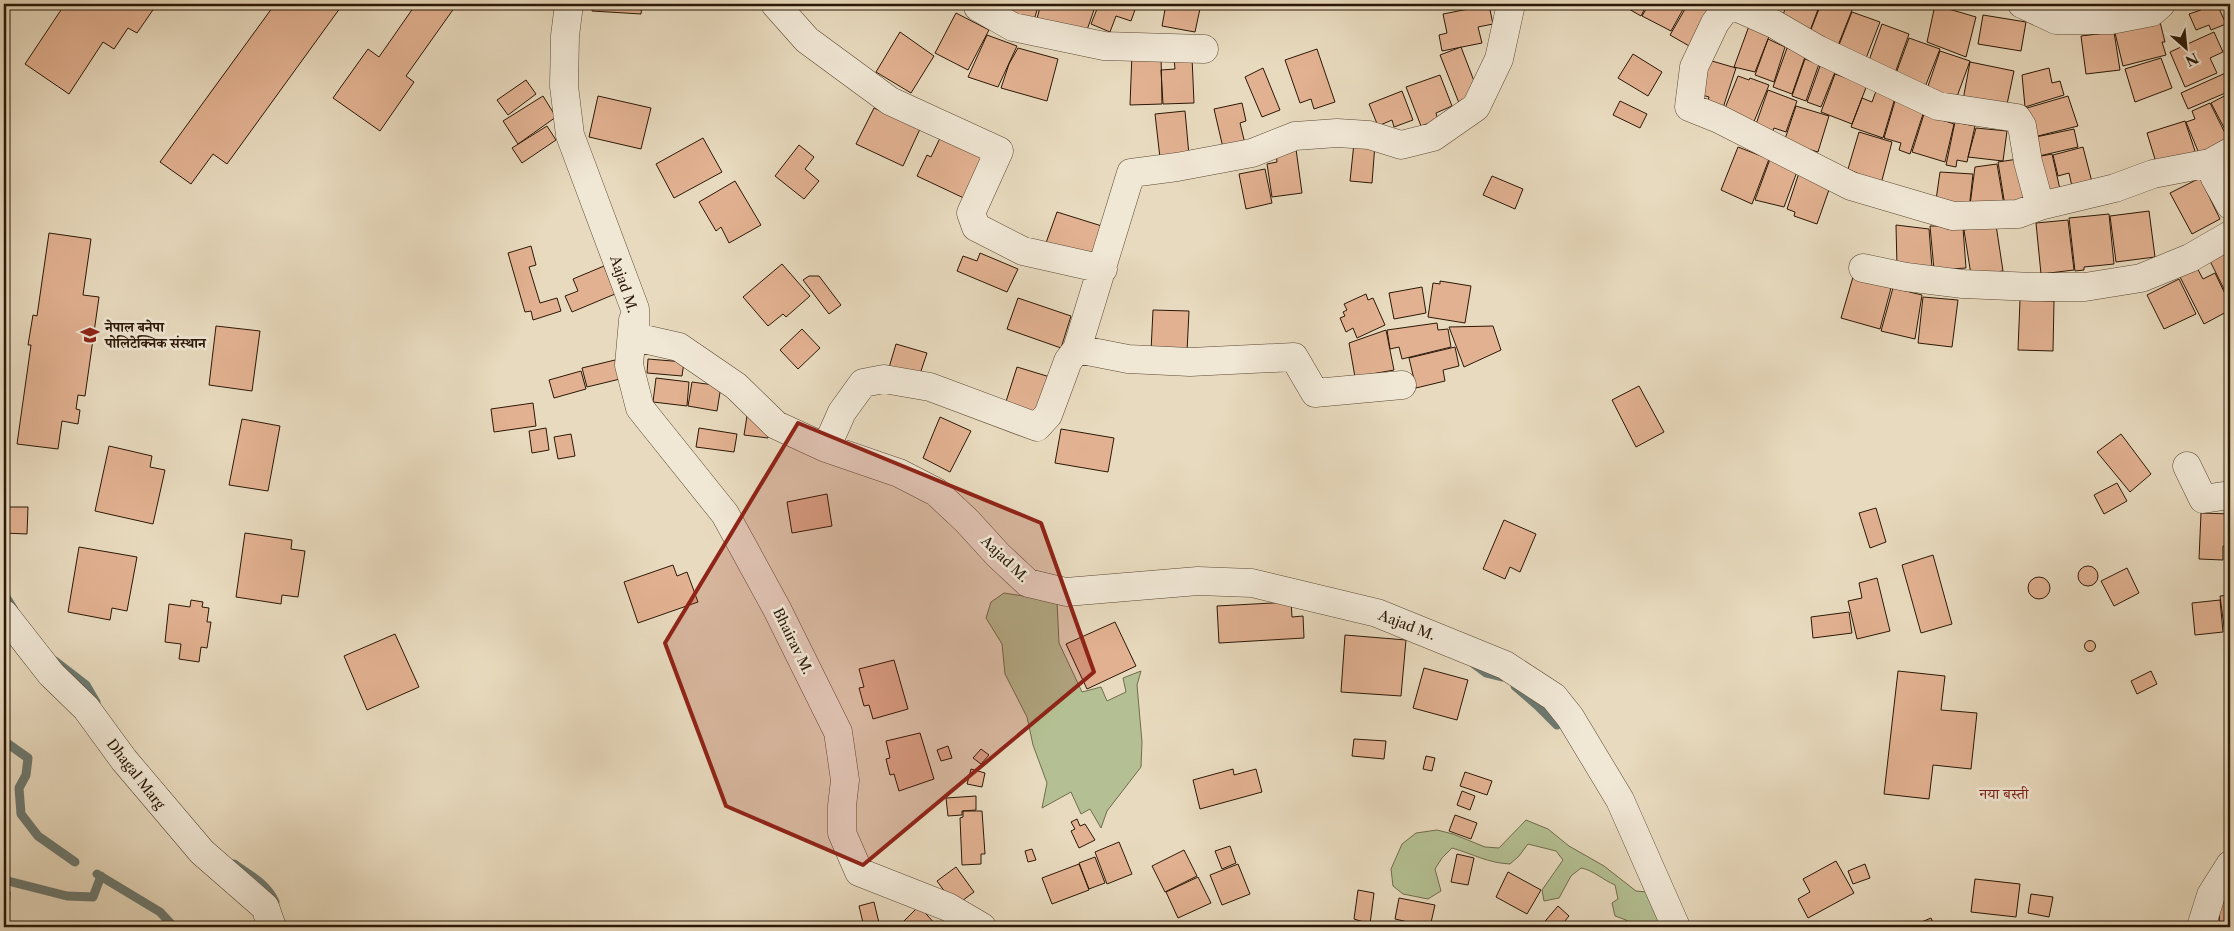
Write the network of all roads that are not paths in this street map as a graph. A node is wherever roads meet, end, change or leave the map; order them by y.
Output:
1 (570, 4) edge
2 (775, 4) edge
3 (1511, 4) edge
4 (1729, 4) edge
5 (2022, 4) edge
6 (2161, 4) edge
7 (977, 5) edge
8 (1204, 48) dead end
9 (2220, 157) edge
10 (2230, 205) edge
11 (2040, 206) junction
12 (2230, 236) edge
13 (1863, 268) dead end
14 (1103, 269) junction
15 (635, 309) junction
16 (1077, 349) junction
17 (1402, 385) dead end
18 (826, 448) junction
19 (2186, 466) dead end
20 (2230, 494) edge
21 (4, 614) edge
22 (2230, 865) edge
23 (272, 927) edge
24 (982, 927) edge
25 (1676, 927) edge
26 (2201, 927) edge

1 - 15 street, Aajad M.
2 - 14 street
3 - 14 street
4 - 11 street
4 - 11 street
5 - 6 street
7 - 8 street
9 - 10 street
9 - 11 street
12 - 13 street
14 - 16 street
15 - 18 street, Aajad M.
15 - 24 street, Bhairav M.
16 - 17 street
16 - 18 street
18 - 25 street, Aajad M.
19 - 20 street
21 - 23 street, Dhagal Marg
22 - 26 street

